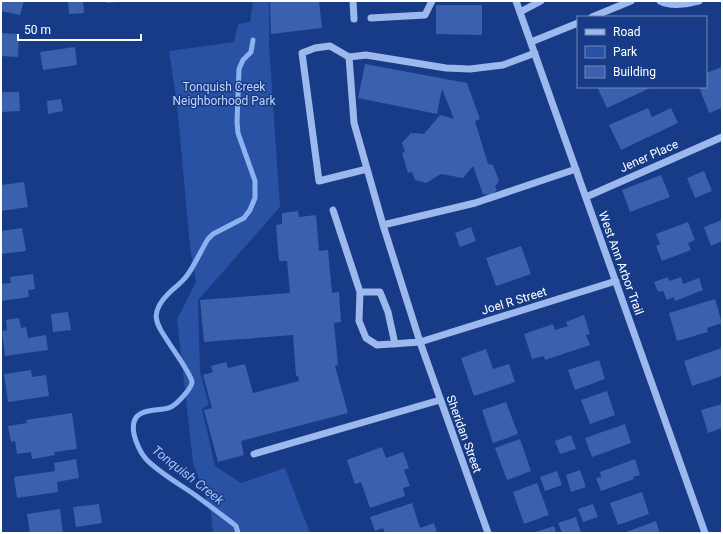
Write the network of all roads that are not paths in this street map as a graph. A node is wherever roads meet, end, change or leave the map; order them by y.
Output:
1 (353, 1) edge
2 (432, 1) edge
3 (516, 1) edge
4 (541, 1) edge
5 (631, 1) edge
6 (660, 1) edge
7 (699, 1) edge
8 (520, 12) junction
9 (594, 16) edge
10 (371, 18) dead end
11 (354, 19) dead end
12 (577, 23) edge
13 (531, 42) junction
14 (535, 53) junction
15 (349, 57) junction
16 (722, 137) edge
17 (576, 168) junction
18 (367, 169) junction
19 (586, 196) junction
20 (333, 210) dead end
21 (383, 225) junction
22 (616, 281) junction
23 (360, 292) junction
24 (420, 342) junction
25 (395, 344) junction
26 (440, 400) junction
27 (254, 454) dead end
28 (488, 533) edge
29 (705, 533) edge

1 - 11 street
2 - 10 street
3 - 8 street, West Ann Arbor Trail
4 - 8 street
5 - 9 street
6 - 7 street
8 - 13 street, West Ann Arbor Trail
12 - 13 street
13 - 14 street, West Ann Arbor Trail
14 - 15 street
14 - 17 street, West Ann Arbor Trail
15 - 18 street, Sheridan Street
15 - 18 street
16 - 19 street, Jener Place
17 - 19 street, West Ann Arbor Trail
17 - 21 street
18 - 21 street, Sheridan Street
19 - 22 street, West Ann Arbor Trail
20 - 23 street
21 - 24 street, Sheridan Street
22 - 24 street, Joel R Street
22 - 29 street, West Ann Arbor Trail
23 - 25 street
23 - 25 street, Joel R Street
24 - 25 street, Joel R Street
24 - 26 street, Sheridan Street
26 - 27 street
26 - 28 street, Sheridan Street

